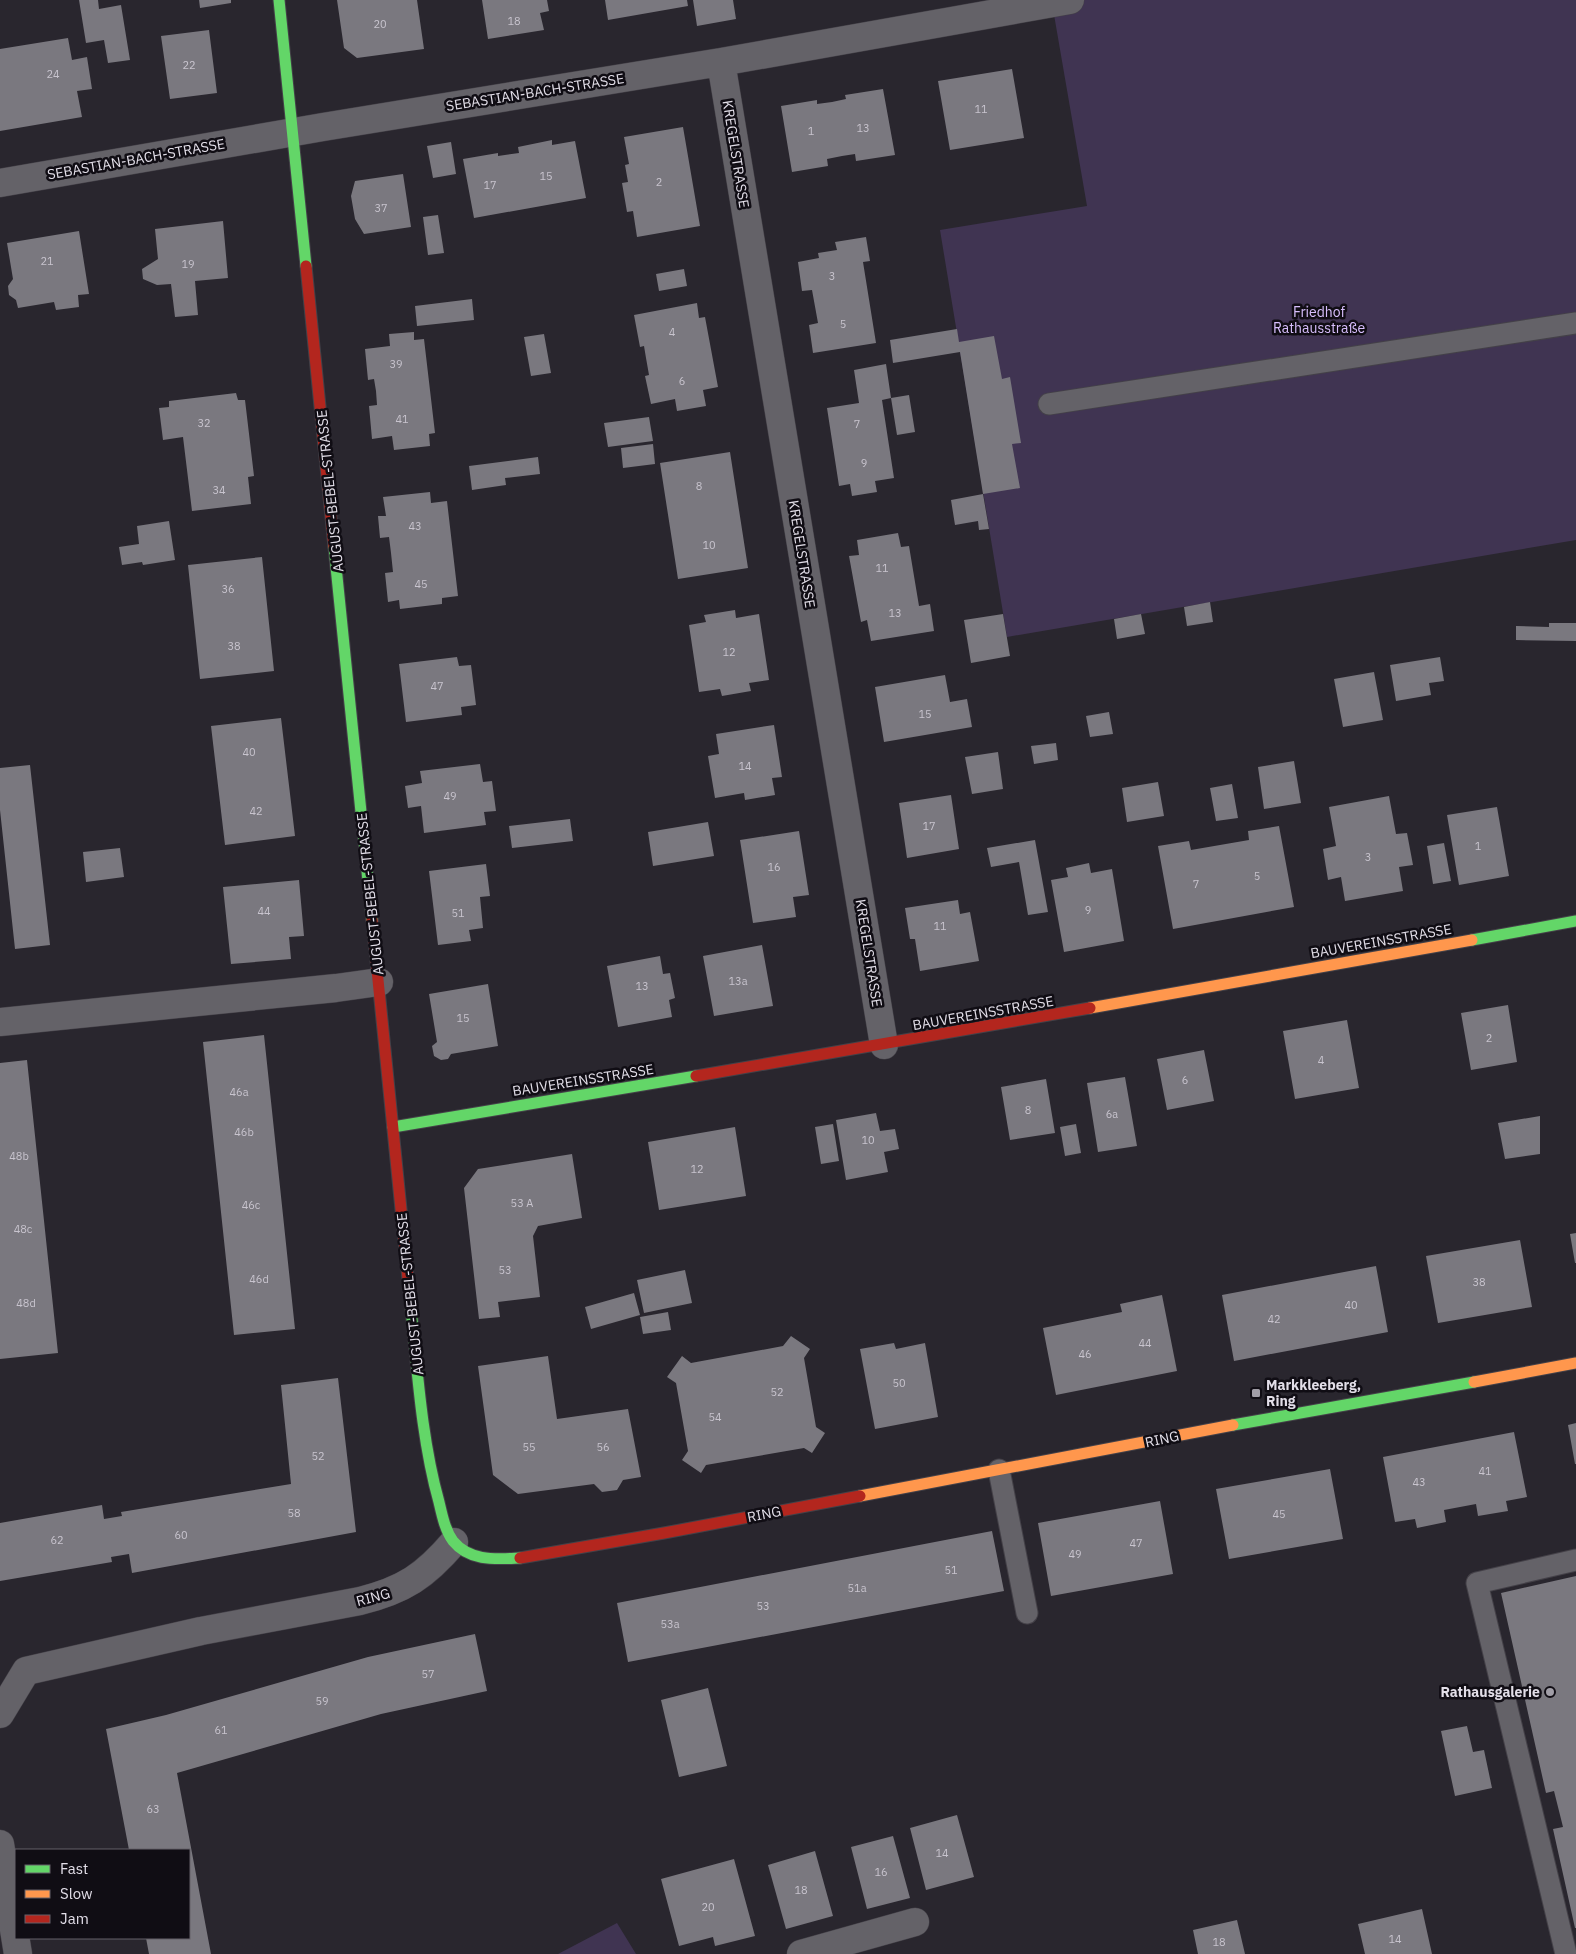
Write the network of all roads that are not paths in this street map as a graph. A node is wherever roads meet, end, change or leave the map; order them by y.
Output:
1 (279, 0) edge
2 (1070, 0) edge
3 (721, 62) junction
4 (293, 132) junction
5 (0, 183) edge
6 (1576, 323) edge
7 (1048, 404) dead end
8 (1576, 921) edge
9 (379, 982) junction
10 (0, 1022) edge
11 (884, 1046) junction
12 (393, 1128) junction
13 (1576, 1363) edge
14 (999, 1470) junction
15 (454, 1542) junction
16 (1576, 1560) edge
17 (1026, 1613) dead end
18 (0, 1714) edge
19 (0, 1844) edge
20 (915, 1922) dead end
21 (15, 1936) edge
22 (16, 1939) edge
23 (857, 1946) edge
24 (18, 1954) edge
25 (801, 1954) edge
26 (1566, 1954) edge

1 - 4 street, AUGUST-BEBEL-STRASSE
2 - 3 street, SEBASTIAN-BACH-STRASSE
3 - 4 street, SEBASTIAN-BACH-STRASSE
3 - 11 street, KREGELSTRASSE
4 - 5 street, SEBASTIAN-BACH-STRASSE
4 - 9 street, AUGUST-BEBEL-STRASSE
6 - 7 lane
8 - 11 street, BAUVEREINSSTRASSE
9 - 10 street, AUGUST-BEBEL-STRASSE
9 - 12 street, AUGUST-BEBEL-STRASSE
11 - 12 street, BAUVEREINSSTRASSE
12 - 15 street, AUGUST-BEBEL-STRASSE
13 - 14 street, RING
14 - 15 street, RING
14 - 17 lane
15 - 18 street, RING
16 - 26 lane
19 - 21 street
20 - 23 street
22 - 24 street
23 - 25 street

